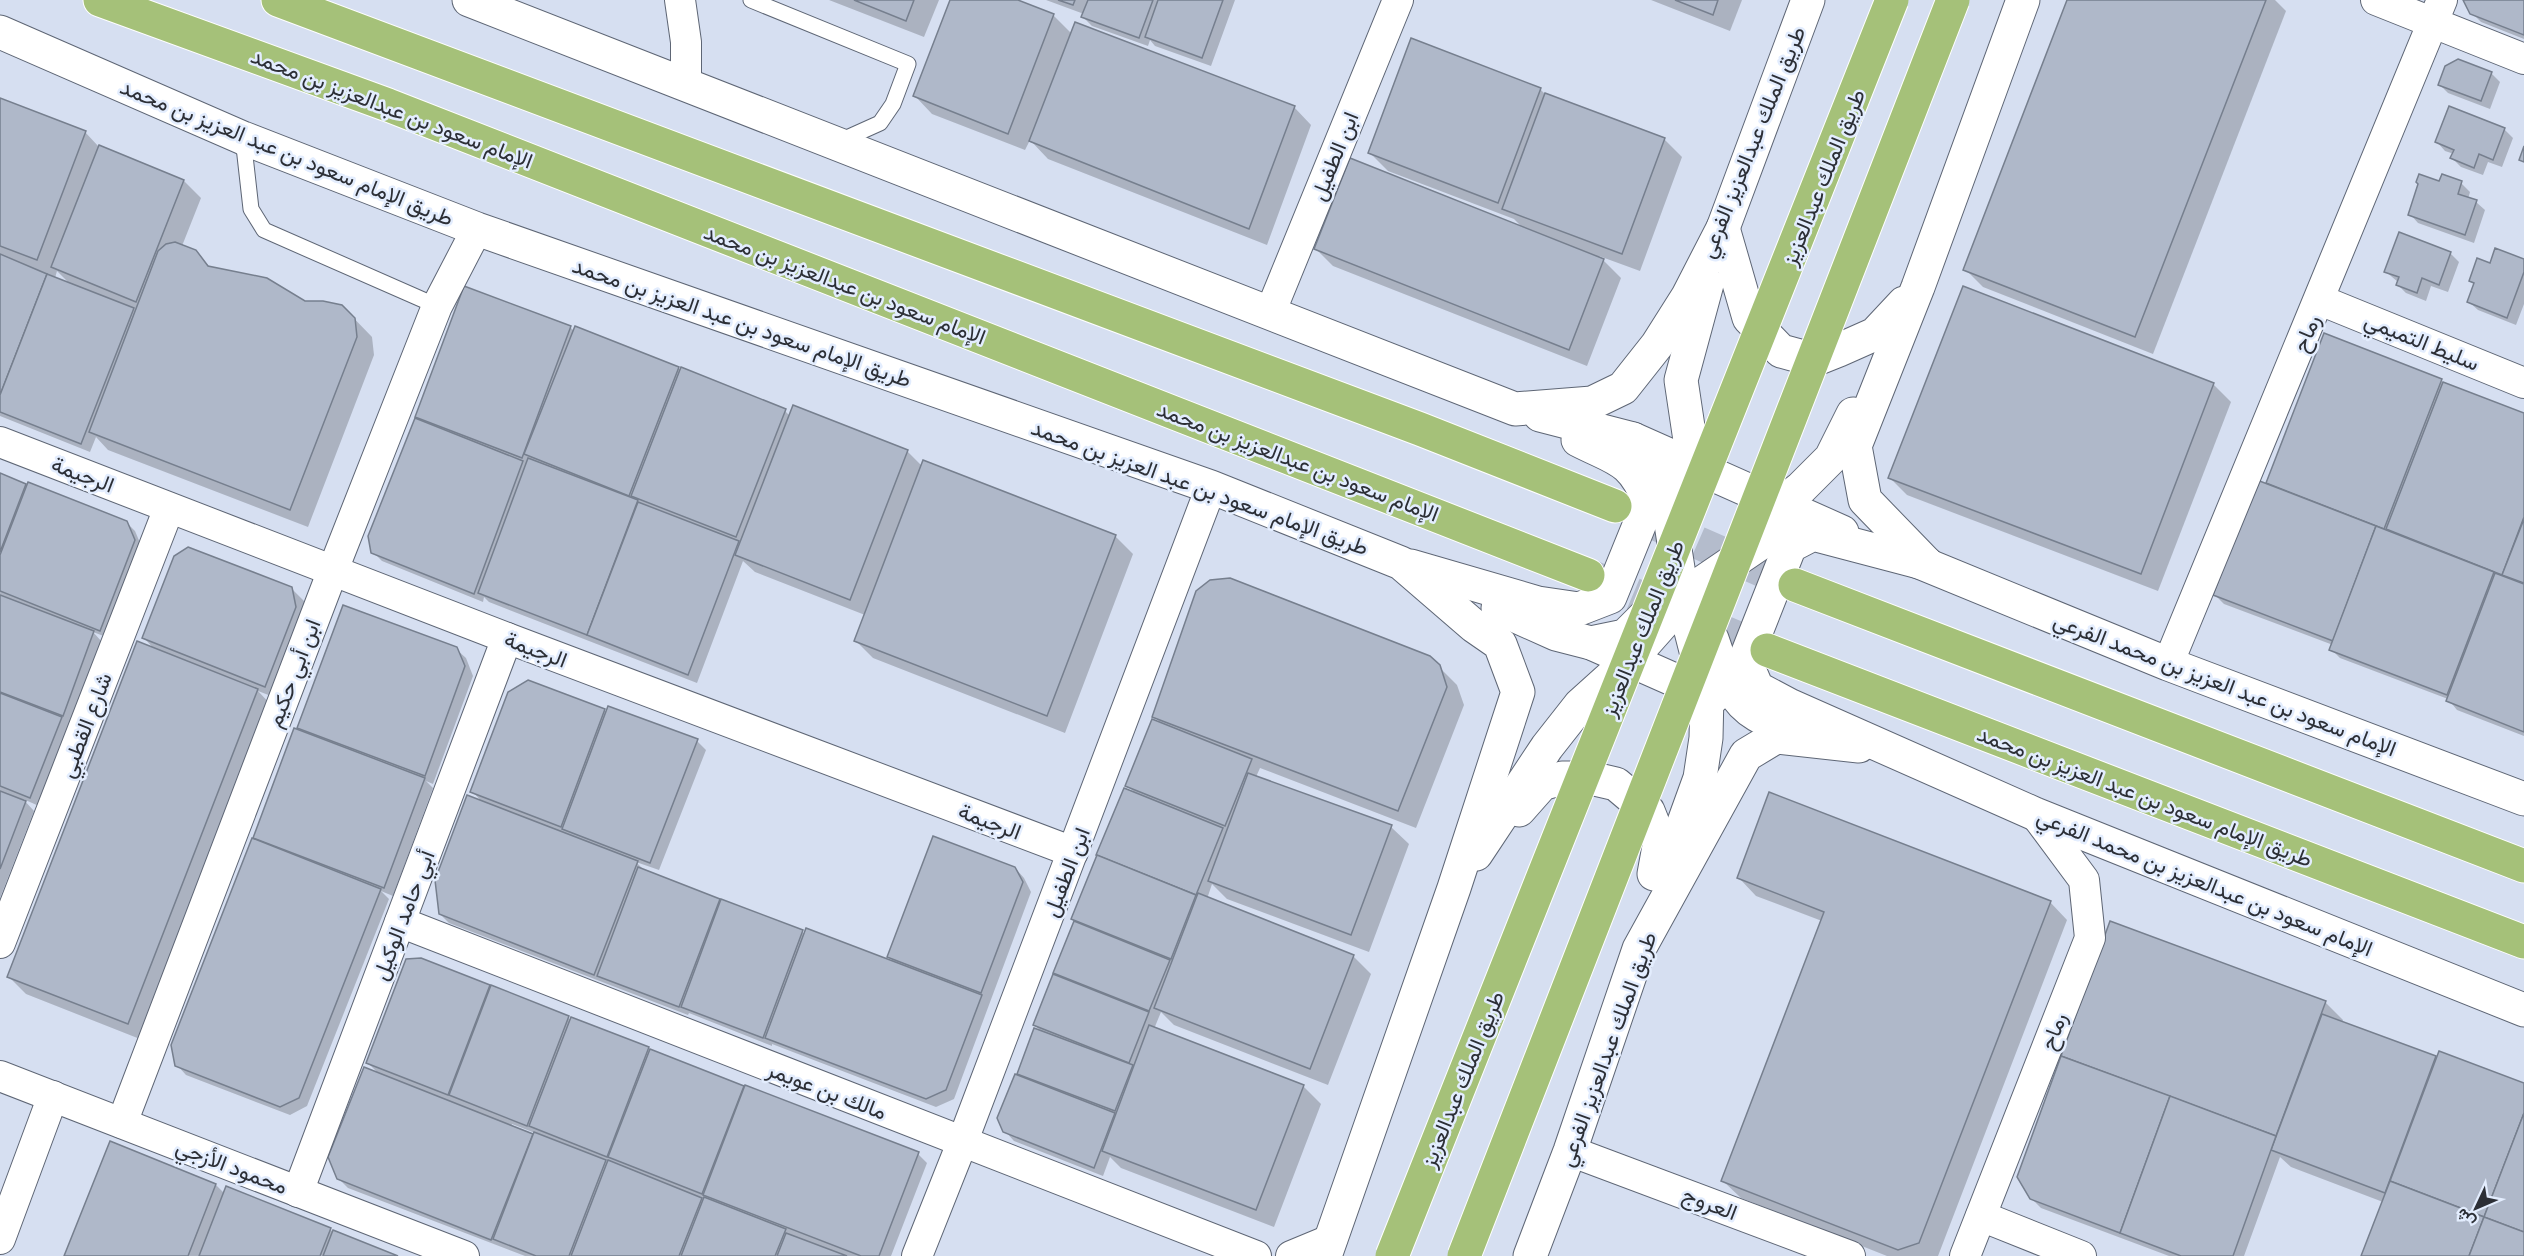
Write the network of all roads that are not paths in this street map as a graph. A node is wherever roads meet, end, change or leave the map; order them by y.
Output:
1 (100, 0) edge
2 (278, 0) edge
3 (469, 0) edge
4 (680, 0) edge
5 (751, 0) edge
6 (1398, 0) edge
7 (1808, 0) edge
8 (1892, 0) edge
9 (1953, 0) edge
10 (2023, 0) edge
11 (2376, 0) edge
12 (2437, 12) edge
13 (0, 32) edge
14 (2524, 59) edge
15 (686, 85) junction
16 (243, 138) junction
17 (836, 143) junction
18 (1723, 228) junction
19 (477, 229) junction
20 (1918, 287) junction
21 (2320, 300) junction
22 (437, 306) junction
23 (1270, 313) junction
24 (2524, 383) edge
25 (1515, 409) junction
26 (1633, 439) junction
27 (0, 442) edge
28 (1694, 467) junction
29 (1211, 488) junction
30 (1780, 505) junction
31 (1615, 506) dead end
32 (169, 508) junction
33 (1814, 521) junction
34 (1401, 563) junction
35 (1927, 564) junction
36 (333, 570) junction
37 (1588, 575) tunnel mouth
38 (1795, 585) tunnel mouth
39 (1687, 586) junction
40 (507, 638) junction
41 (1591, 643) junction
42 (1767, 650) tunnel mouth
43 (1630, 660) junction
44 (2168, 664) junction
45 (1707, 694) junction
46 (1758, 716) junction
47 (1887, 749) junction
48 (2524, 799) edge
49 (2035, 814) junction
50 (1073, 852) junction
51 (2524, 866) edge
52 (1454, 888) junction
53 (400, 922) junction
54 (0, 942) edge
55 (2524, 942) edge
56 (1639, 949) junction
57 (2524, 1010) edge
58 (0, 1076) edge
59 (53, 1096) junction
60 (122, 1123) junction
61 (962, 1143) junction
62 (1570, 1151) junction
63 (298, 1191) junction
64 (1981, 1216) junction
65 (0, 1239) edge
66 (1328, 1248) edge
67 (464, 1256) edge
68 (917, 1256) edge
69 (1256, 1256) edge
70 (1291, 1256) edge
71 (1392, 1256) edge
72 (1464, 1256) edge
73 (1530, 1256) edge
74 (1850, 1256) edge
75 (1965, 1256) edge
76 (2081, 1256) edge

1 - 37 main road, الإمام سعود بن عبدالعزيز بن محمد
2 - 31 main road
3 - 15 street
4 - 15 street
5 - 17 lane
6 - 23 street, ابن الطفيل
7 - 18 street, طريق الملك عبدالعزيز الفرعي
8 - 71 main road, طريق الملك عبدالعزيز, bridge
9 - 72 main road, bridge
10 - 20 street
11 - 12 street
12 - 14 street
12 - 21 street, رماح
13 - 16 street, طريق الإمام سعود بن عبد العزيز بن محمد
15 - 17 street
16 - 19 street, طريق الإمام سعود بن عبد العزيز بن محمد
16 - 22 lane
17 - 23 street
18 - 20 street
18 - 25 street, طريق الملك عبدالعزيز الفرعي
18 - 28 street
19 - 22 street, ابن أبي حكيم
19 - 29 street, طريق الإمام سعود بن عبد العزيز بن محمد
20 - 30 street
20 - 35 street
21 - 24 street, سليط التميمي
21 - 44 street, رماح
22 - 36 street, ابن أبي حكيم
23 - 25 street
25 - 26 street
25 - 34 street
26 - 28 street
26 - 39 street
27 - 32 street, الرجيمة
28 - 30 street
28 - 39 street
29 - 34 street, طريق الإمام سعود بن عبد العزيز بن محمد
29 - 50 street, ابن الطفيل
30 - 33 street
30 - 39 street
32 - 36 street, الرجيمة
32 - 54 street, شارع القطبي
33 - 35 street
33 - 39 street
34 - 41 street
34 - 52 street, طريق الإمام سعود بن عبد العزيز بن محمد
35 - 44 street, الإمام سعود بن عبد العزيز بن محمد الفرعي
35 - 47 street
36 - 40 street, الرجيمة
36 - 60 street, ابن أبي حكيم
38 - 51 main road
39 - 41 street
39 - 43 street
39 - 45 street
39 - 46 street
40 - 50 street, الرجيمة
40 - 53 street, أبي حامد الوكيل
41 - 43 street
42 - 55 main road, طريق الإمام سعود بن عبد العزيز بن محمد
43 - 45 street
43 - 52 street
44 - 48 street, الإمام سعود بن عبد العزيز بن محمد الفرعي
45 - 46 street
45 - 56 street
46 - 47 street
47 - 49 street, الإمام سعود بن عبدالعزيز بن محمد الفرعي
47 - 56 street, طريق الملك عبدالعزيز الفرعي
49 - 57 street, الإمام سعود بن عبدالعزيز بن محمد الفرعي
49 - 64 street, رماح
50 - 61 street, ابن الطفيل
52 - 56 street
52 - 66 street
53 - 61 street, مالك بن عويمر
53 - 63 street, أبي حامد الوكيل
56 - 62 street, طريق الملك عبدالعزيز الفرعي
58 - 59 street, محمود الأزجي
59 - 60 street, محمود الأزجي
59 - 65 street
60 - 63 street, محمود الأزجي
61 - 68 street, ابن الطفيل
61 - 69 street, مالك بن عويمر
62 - 73 street, طريق الملك عبدالعزيز الفرعي
62 - 74 street, العروج
63 - 67 street, محمود الأزجي
64 - 75 street, رماح
64 - 76 street
66 - 70 street

